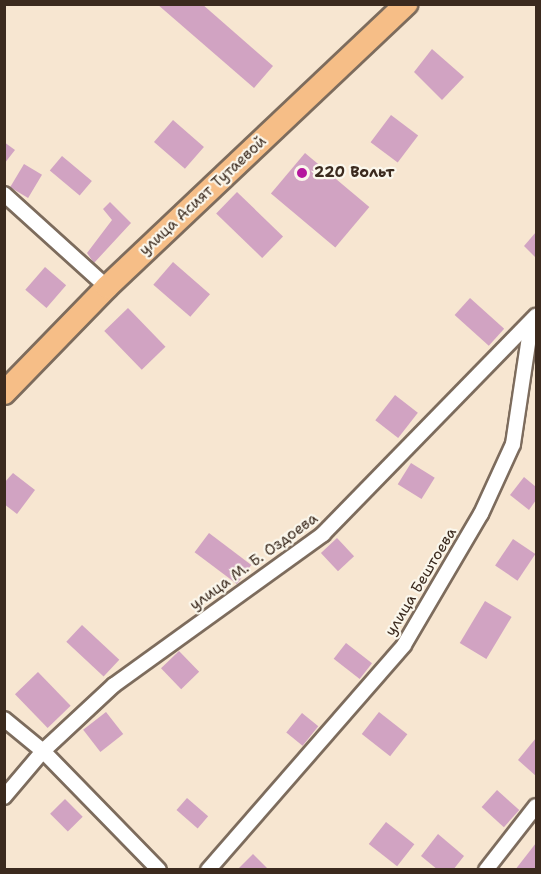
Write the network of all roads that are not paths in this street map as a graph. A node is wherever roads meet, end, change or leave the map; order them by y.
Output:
1 (406, 4) edge
2 (4, 194) edge
3 (107, 287) junction
4 (534, 320) edge
5 (4, 393) edge
6 (4, 719) edge
7 (43, 751) junction
8 (4, 797) edge
9 (537, 806) edge
10 (159, 870) edge
11 (208, 870) edge
12 (486, 870) edge

1 - 3 main road, улица Асият Тутаевой
2 - 3 street
3 - 5 main road, улица Асият Тутаевой
4 - 7 street, улица М. Б. Оздоева
4 - 11 street, улица Бештоева
6 - 7 street
7 - 8 street, улица М. Б. Оздоева
7 - 10 street
9 - 12 street

